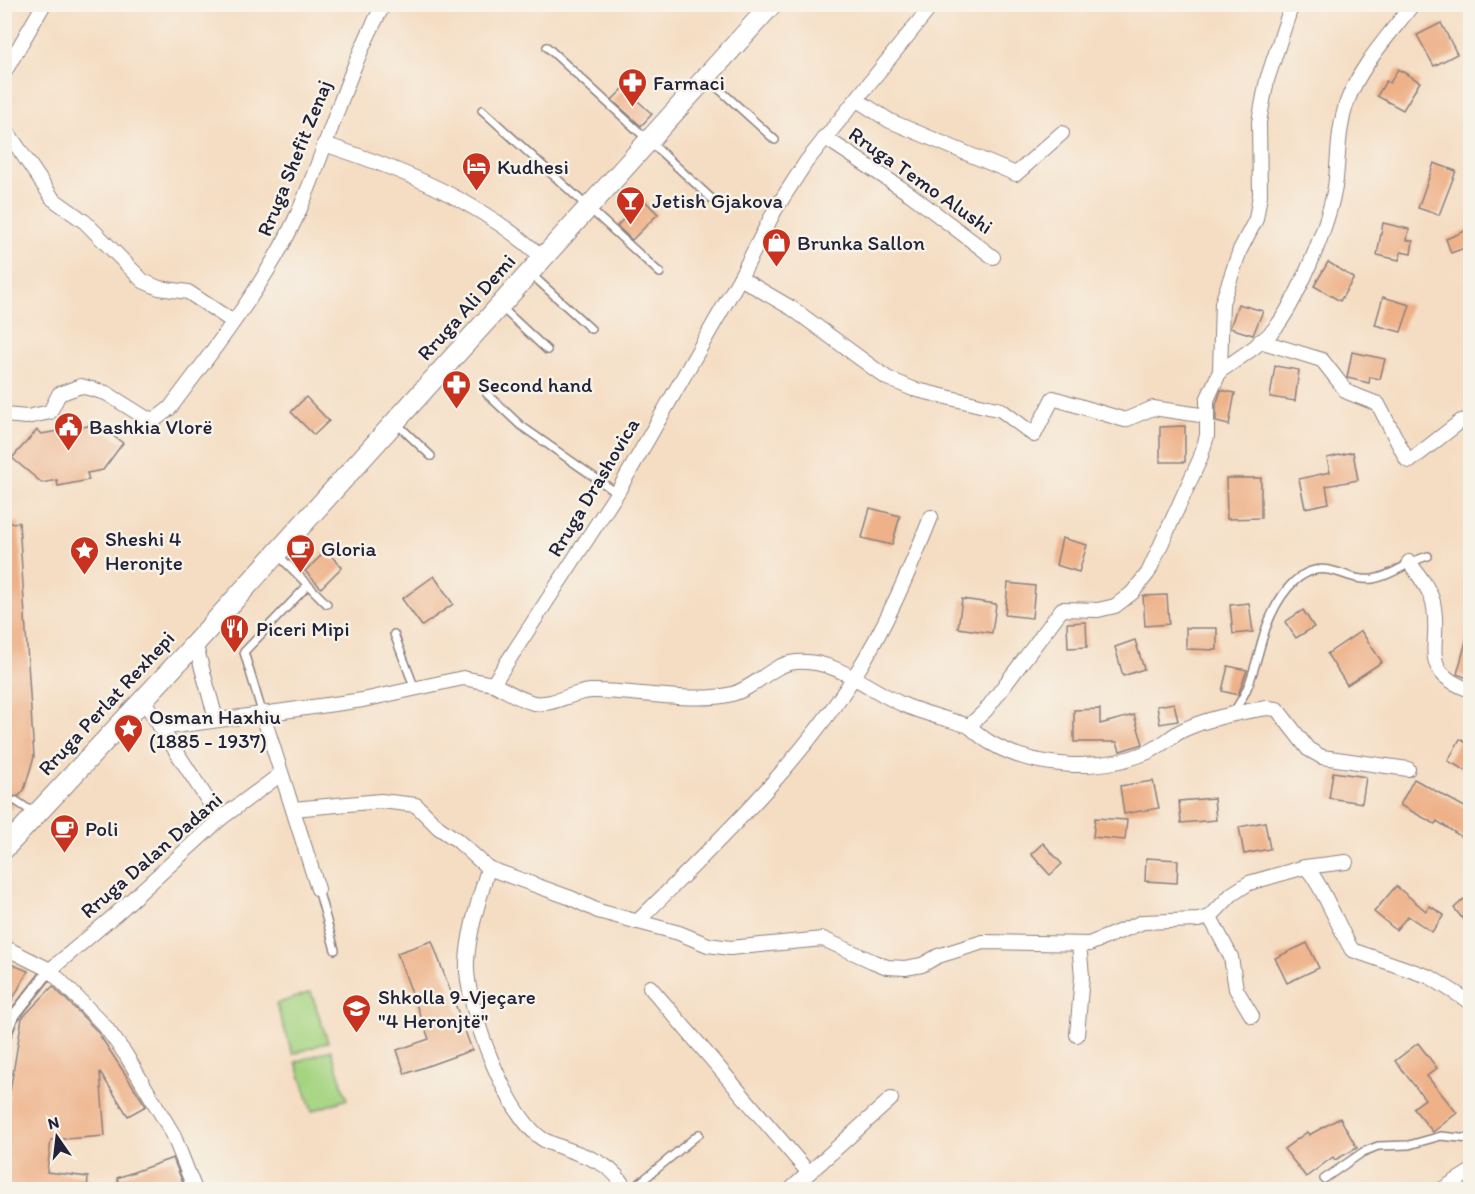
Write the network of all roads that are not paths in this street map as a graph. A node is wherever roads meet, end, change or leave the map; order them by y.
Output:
1 (45, 4) edge
2 (384, 4) edge
3 (772, 4) edge
4 (933, 4) edge
5 (1292, 4) edge
6 (1413, 4) edge
7 (547, 47) dead end
8 (4, 74) edge
9 (707, 78) junction
10 (857, 100) junction
11 (482, 110) dead end
12 (4, 127) edge
13 (1062, 133) dead end
14 (824, 136) junction
15 (775, 140) dead end
16 (648, 142) junction
17 (324, 144) junction
18 (712, 199) dead end
19 (588, 208) junction
20 (993, 257) dead end
21 (543, 258) junction
22 (529, 273) junction
23 (660, 273) dead end
24 (740, 278) junction
25 (500, 306) junction
26 (232, 321) junction
27 (591, 329) dead end
28 (1260, 341) junction
29 (547, 350) dead end
30 (1220, 370) junction
31 (487, 394) dead end
32 (4, 415) edge
33 (1207, 416) junction
34 (1470, 419) edge
35 (395, 422) junction
36 (431, 456) dead end
37 (617, 493) junction
38 (931, 517) dead end
39 (276, 553) junction
40 (1428, 556) dead end
41 (1409, 562) junction
42 (308, 585) junction
43 (327, 604) dead end
44 (393, 634) dead end
45 (195, 643) junction
46 (853, 678) junction
47 (493, 684) junction
48 (415, 689) junction
49 (1470, 690) edge
50 (143, 699) junction
51 (262, 712) junction
52 (1230, 717) junction
53 (216, 719) junction
54 (969, 726) junction
55 (161, 729) junction
56 (1408, 769) dead end
57 (282, 774) junction
58 (16, 801) dead end
59 (293, 809) junction
60 (37, 815) junction
61 (220, 819) junction
62 (4, 849) edge
63 (1346, 862) dead end
64 (1305, 867) junction
65 (488, 868) junction
66 (318, 889) joint
67 (1210, 917) junction
68 (637, 922) junction
69 (1079, 944) junction
70 (4, 946) edge
71 (335, 950) dead end
72 (50, 970) junction
73 (650, 987) dead end
74 (1470, 1002) edge
75 (1252, 1016) dead end
76 (1077, 1035) dead end
77 (4, 1038) edge
78 (891, 1099) dead end
79 (699, 1134) dead end
80 (1470, 1139) edge
81 (1470, 1172) edge
82 (808, 1173) junction
83 (1324, 1179) dead end
84 (195, 1190) edge
85 (625, 1190) edge
86 (631, 1190) edge
87 (790, 1190) edge
88 (1442, 1190) edge

1 - 8 street
2 - 17 street, Rruga Shefit Zenaj
3 - 9 main road, Rruga Ali Demi
4 - 10 street, Rruga Drashovica
5 - 30 street
6 - 28 street
7 - 16 lane
9 - 15 lane
9 - 16 main road, Rruga Ali Demi
10 - 13 street
10 - 14 street, Rruga Drashovica
11 - 19 lane
12 - 26 street
14 - 20 street, Rruga Temo Alushi
14 - 24 street, Rruga Drashovica
16 - 18 lane
16 - 19 main road, Rruga Ali Demi
17 - 21 street
17 - 26 street, Rruga Shefit Zenaj
19 - 21 main road, Rruga Ali Demi
19 - 23 lane
21 - 22 main road, Rruga Ali Demi
22 - 25 main road, Rruga Ali Demi
22 - 27 lane
24 - 33 street
24 - 37 street, Rruga Drashovica
25 - 29 lane
25 - 35 main road, Rruga Ali Demi
26 - 32 street, Rruga Shefit Zenaj
28 - 30 street
28 - 34 street
30 - 33 street
31 - 37 lane
33 - 54 street
35 - 36 lane
35 - 39 main road, Rruga Ali Demi
37 - 47 street, Rruga Drashovica
38 - 46 street
39 - 42 lane
39 - 45 main road, Rruga Ali Demi
40 - 41 lane
41 - 49 street
41 - 52 lane
42 - 43 lane
42 - 51 lane
44 - 48 lane
45 - 50 main road, Rruga Perlat Rexhepi
45 - 53 street
46 - 47 street
46 - 54 street
46 - 68 street
47 - 48 street
48 - 51 street
50 - 55 street
50 - 60 main road, Rruga Perlat Rexhepi
51 - 53 street
51 - 57 street
52 - 54 street
52 - 56 street
53 - 55 street
55 - 61 street
57 - 59 street
57 - 61 street, Rruga Dalan Dadani
58 - 60 lane
59 - 65 street
59 - 66 street
60 - 62 main road, Rruga Perlat Rexhepi
61 - 72 street, Rruga Dalan Dadani
63 - 64 street
64 - 67 street
64 - 74 street
65 - 68 street
65 - 85 street
66 - 71 lane
67 - 69 street
67 - 75 street
68 - 69 street
69 - 76 street
70 - 72 street
72 - 77 street
72 - 84 street
73 - 82 street
78 - 82 street
79 - 86 lane
80 - 83 lane
81 - 88 street
82 - 87 street

